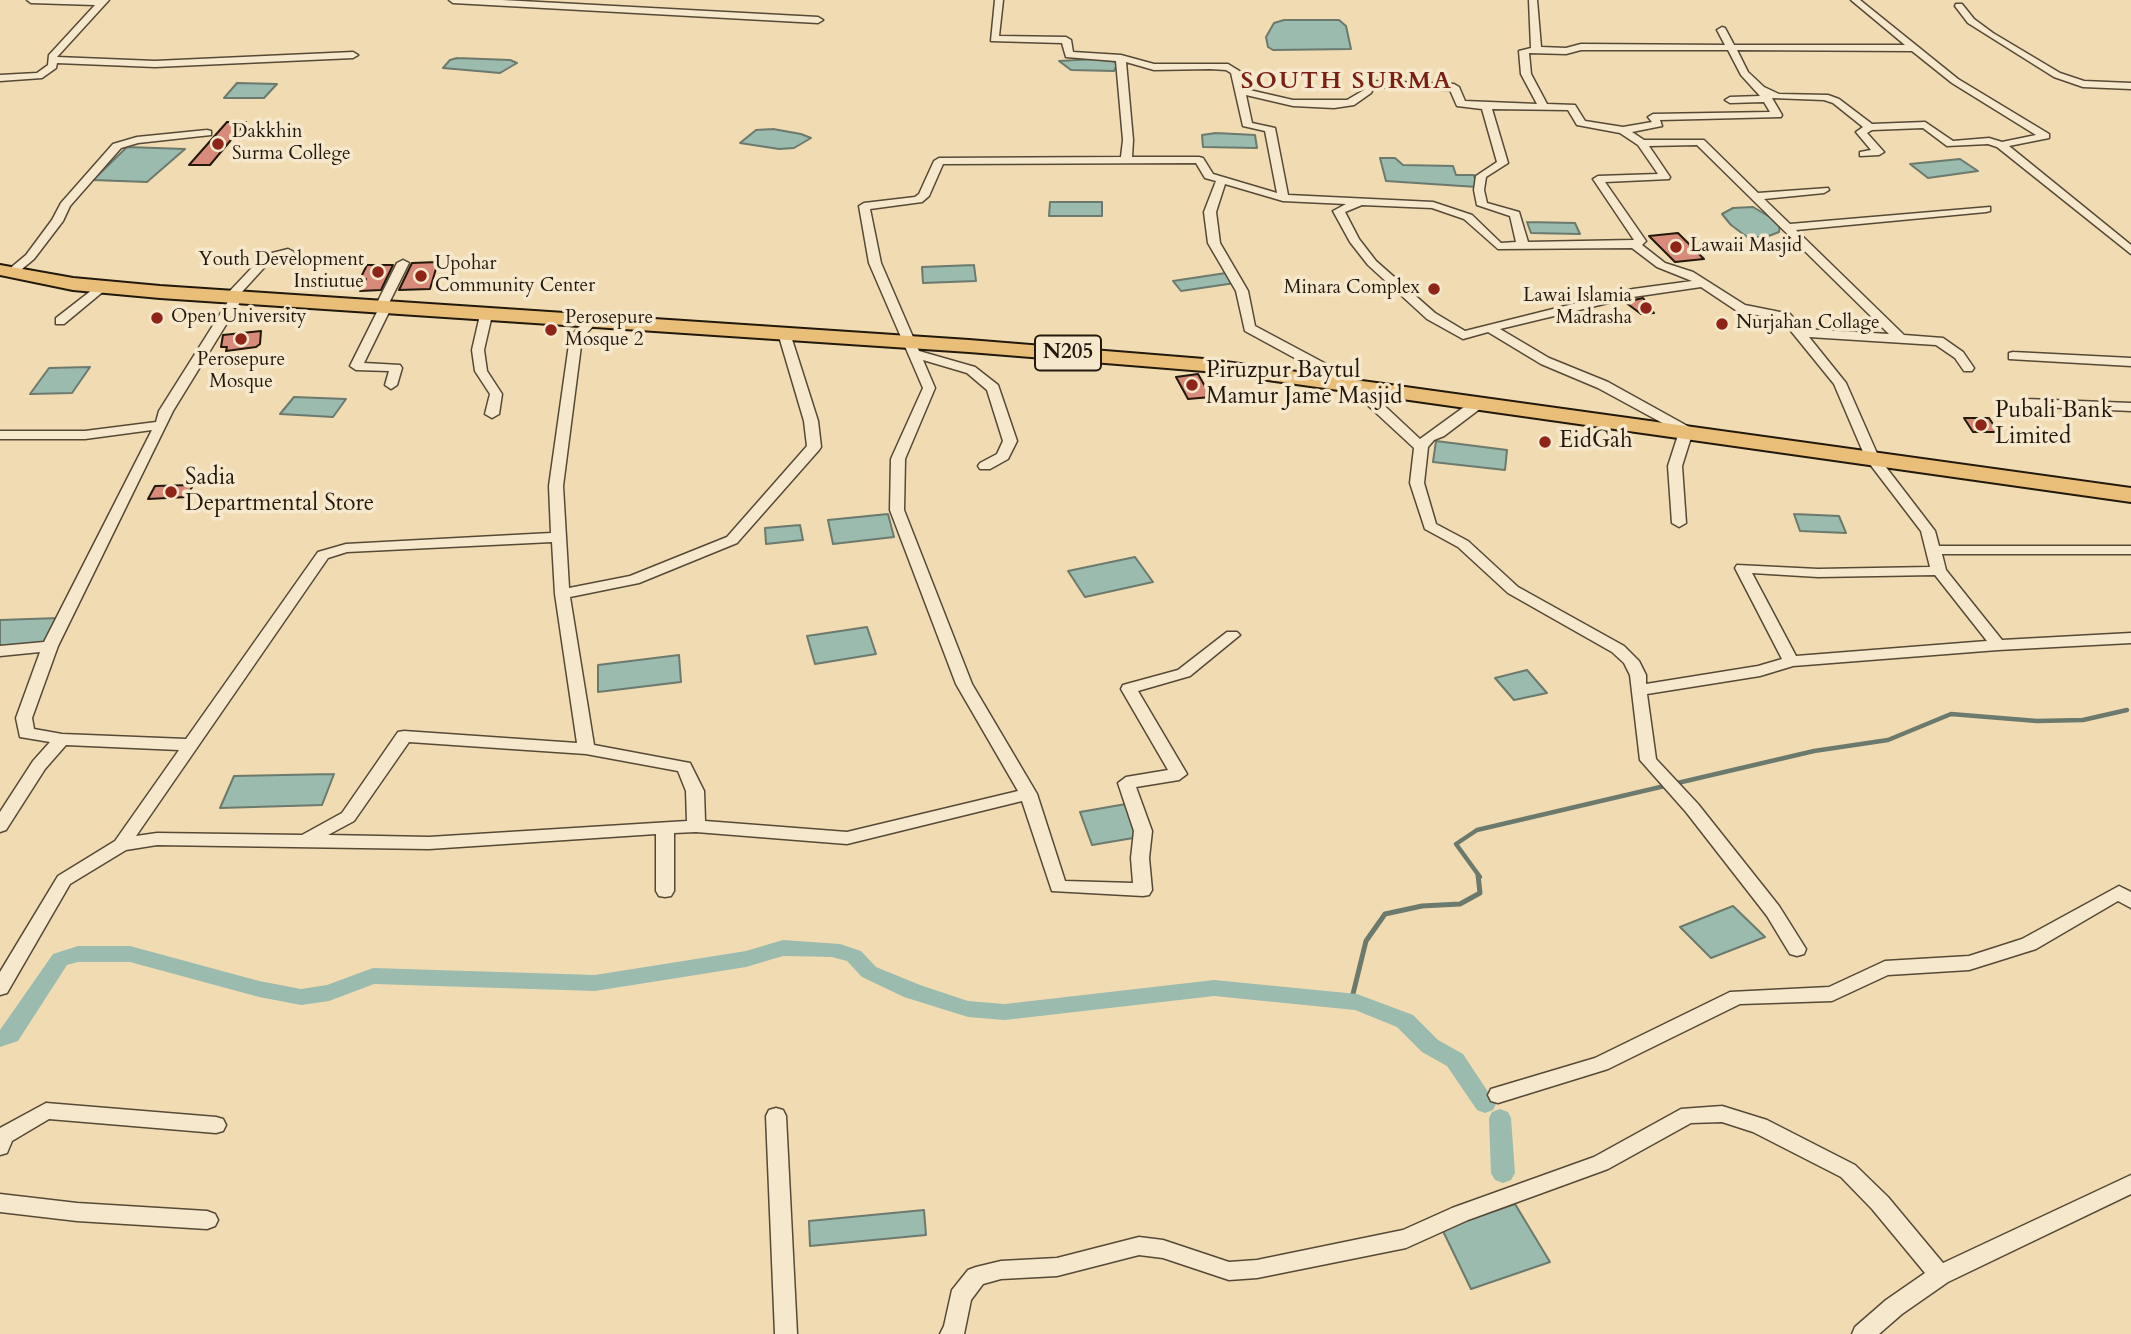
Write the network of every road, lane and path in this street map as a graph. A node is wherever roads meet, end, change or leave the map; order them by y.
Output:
1 (31, 0) edge
2 (453, 0) edge
3 (999, 0) edge
4 (1533, 0) edge
5 (1855, 0) edge
6 (103, 1) edge
7 (1959, 6) dead end
8 (818, 20) dead end
9 (1721, 30) dead end
10 (1912, 48) junction
11 (1733, 49) junction
12 (1536, 50) junction
13 (353, 55) dead end
14 (1121, 58) junction
15 (52, 60) junction
16 (0, 78) edge
17 (2131, 86) edge
18 (1240, 91) junction
19 (1763, 94) junction
20 (1730, 100) dead end
21 (1543, 105) junction
22 (1486, 106) junction
23 (1870, 127) junction
24 (1622, 130) junction
25 (207, 133) dead end
26 (1642, 143) junction
27 (2001, 145) junction
28 (1864, 154) dead end
29 (1126, 161) junction
30 (1222, 179) junction
31 (1824, 190) dead end
32 (1758, 196) junction
33 (1283, 198) junction
34 (1364, 201) junction
35 (1986, 209) dead end
36 (1790, 227) junction
37 (1635, 245) junction
38 (1523, 246) junction
39 (2131, 251) edge
40 (288, 252) dead end
41 (403, 263) dead end
42 (6, 271) edge
43 (1702, 282) junction
44 (101, 287) junction
45 (234, 297) junction
46 (383, 307) junction
47 (486, 314) junction
48 (60, 321) dead end
49 (591, 322) junction
50 (1491, 330) junction
51 (784, 333) junction
52 (1802, 333) junction
53 (1899, 337) junction
54 (911, 347) junction
55 (2012, 356) dead end
56 (2131, 362) edge
57 (1968, 368) dead end
58 (1353, 384) junction
59 (391, 385) dead end
60 (1480, 402) junction
61 (2026, 402) dead end
62 (2131, 407) edge
63 (492, 414) dead end
64 (161, 425) junction
65 (1686, 431) junction
66 (0, 435) edge
67 (1421, 447) junction
68 (1873, 459) junction
69 (985, 466) dead end
70 (2131, 495) edge
71 (1679, 523) dead end
72 (558, 537) junction
73 (1935, 550) junction
74 (2131, 550) edge
75 (1939, 571) junction
76 (562, 594) junction
77 (1232, 635) dead end
78 (2131, 638) edge
79 (1998, 645) junction
80 (50, 646) junction
81 (0, 651) edge
82 (1791, 661) junction
83 (1639, 690) junction
84 (62, 738) junction
85 (189, 745) junction
86 (586, 749) junction
87 (1028, 794) junction
88 (0, 826) edge
89 (696, 826) junction
90 (665, 827) junction
91 (301, 843) junction
92 (121, 845) junction
93 (665, 891) dead end
94 (2131, 902) edge
95 (1797, 949) dead end
96 (0, 988) edge
97 (1498, 1096) dead end
98 (776, 1116) dead end
99 (216, 1125) dead end
100 (0, 1147) edge
101 (2131, 1184) edge
102 (0, 1203) edge
103 (207, 1220) dead end
104 (1940, 1275) junction
105 (786, 1334) edge
106 (951, 1334) edge
107 (1863, 1334) edge

1 - 6 street
2 - 8 street
3 - 14 street
4 - 12 street
5 - 10 street
6 - 15 street
7 - 17 street
9 - 11 street
10 - 11 street
10 - 27 street
11 - 12 street
11 - 19 street
12 - 21 street
13 - 15 street
14 - 18 street
14 - 29 street
15 - 16 street
18 - 22 street
18 - 33 street
19 - 20 street
19 - 23 street
19 - 24 street
21 - 22 street
21 - 24 street
22 - 38 street
23 - 27 street
23 - 28 street
24 - 26 street
25 - 42 street
26 - 32 street
26 - 37 street
27 - 39 street
29 - 30 street
29 - 54 street
30 - 33 street
30 - 58 street
31 - 32 street
32 - 36 street
33 - 34 street
34 - 38 street
34 - 50 street
35 - 36 street
36 - 53 street
37 - 38 street
37 - 43 street
40 - 45 street
41 - 46 street
42 - 44 highway, N205
43 - 50 street
43 - 52 street
44 - 45 highway, N205
44 - 48 street
45 - 46 highway, N205
45 - 64 street
46 - 47 highway, N205
46 - 59 street
47 - 49 highway, N205
47 - 63 street
49 - 51 highway, N205
49 - 72 street
50 - 65 street
51 - 54 highway, N205
51 - 76 street
52 - 53 street
52 - 68 street
53 - 57 street
54 - 58 highway, N205
54 - 69 street
54 - 87 street
55 - 56 street
58 - 60 highway, N205
58 - 67 street
60 - 65 highway, N205
60 - 67 street
61 - 62 street
64 - 66 street
64 - 80 street
65 - 68 highway, N205
65 - 71 street
67 - 83 street
68 - 70 highway, N205
68 - 73 street
72 - 76 street
72 - 85 street
73 - 74 street
73 - 75 street
75 - 79 street
75 - 82 street
76 - 86 street
77 - 87 street
78 - 79 street
79 - 82 street
80 - 81 street
80 - 84 street
82 - 83 street
83 - 95 street
84 - 85 street
84 - 88 street
85 - 92 street
86 - 89 street
86 - 91 street
87 - 89 street
89 - 90 street
90 - 91 street
90 - 93 street
91 - 92 street
92 - 96 street
94 - 97 street
98 - 105 street
99 - 100 street
101 - 104 street
102 - 103 street
104 - 106 street
104 - 107 street

